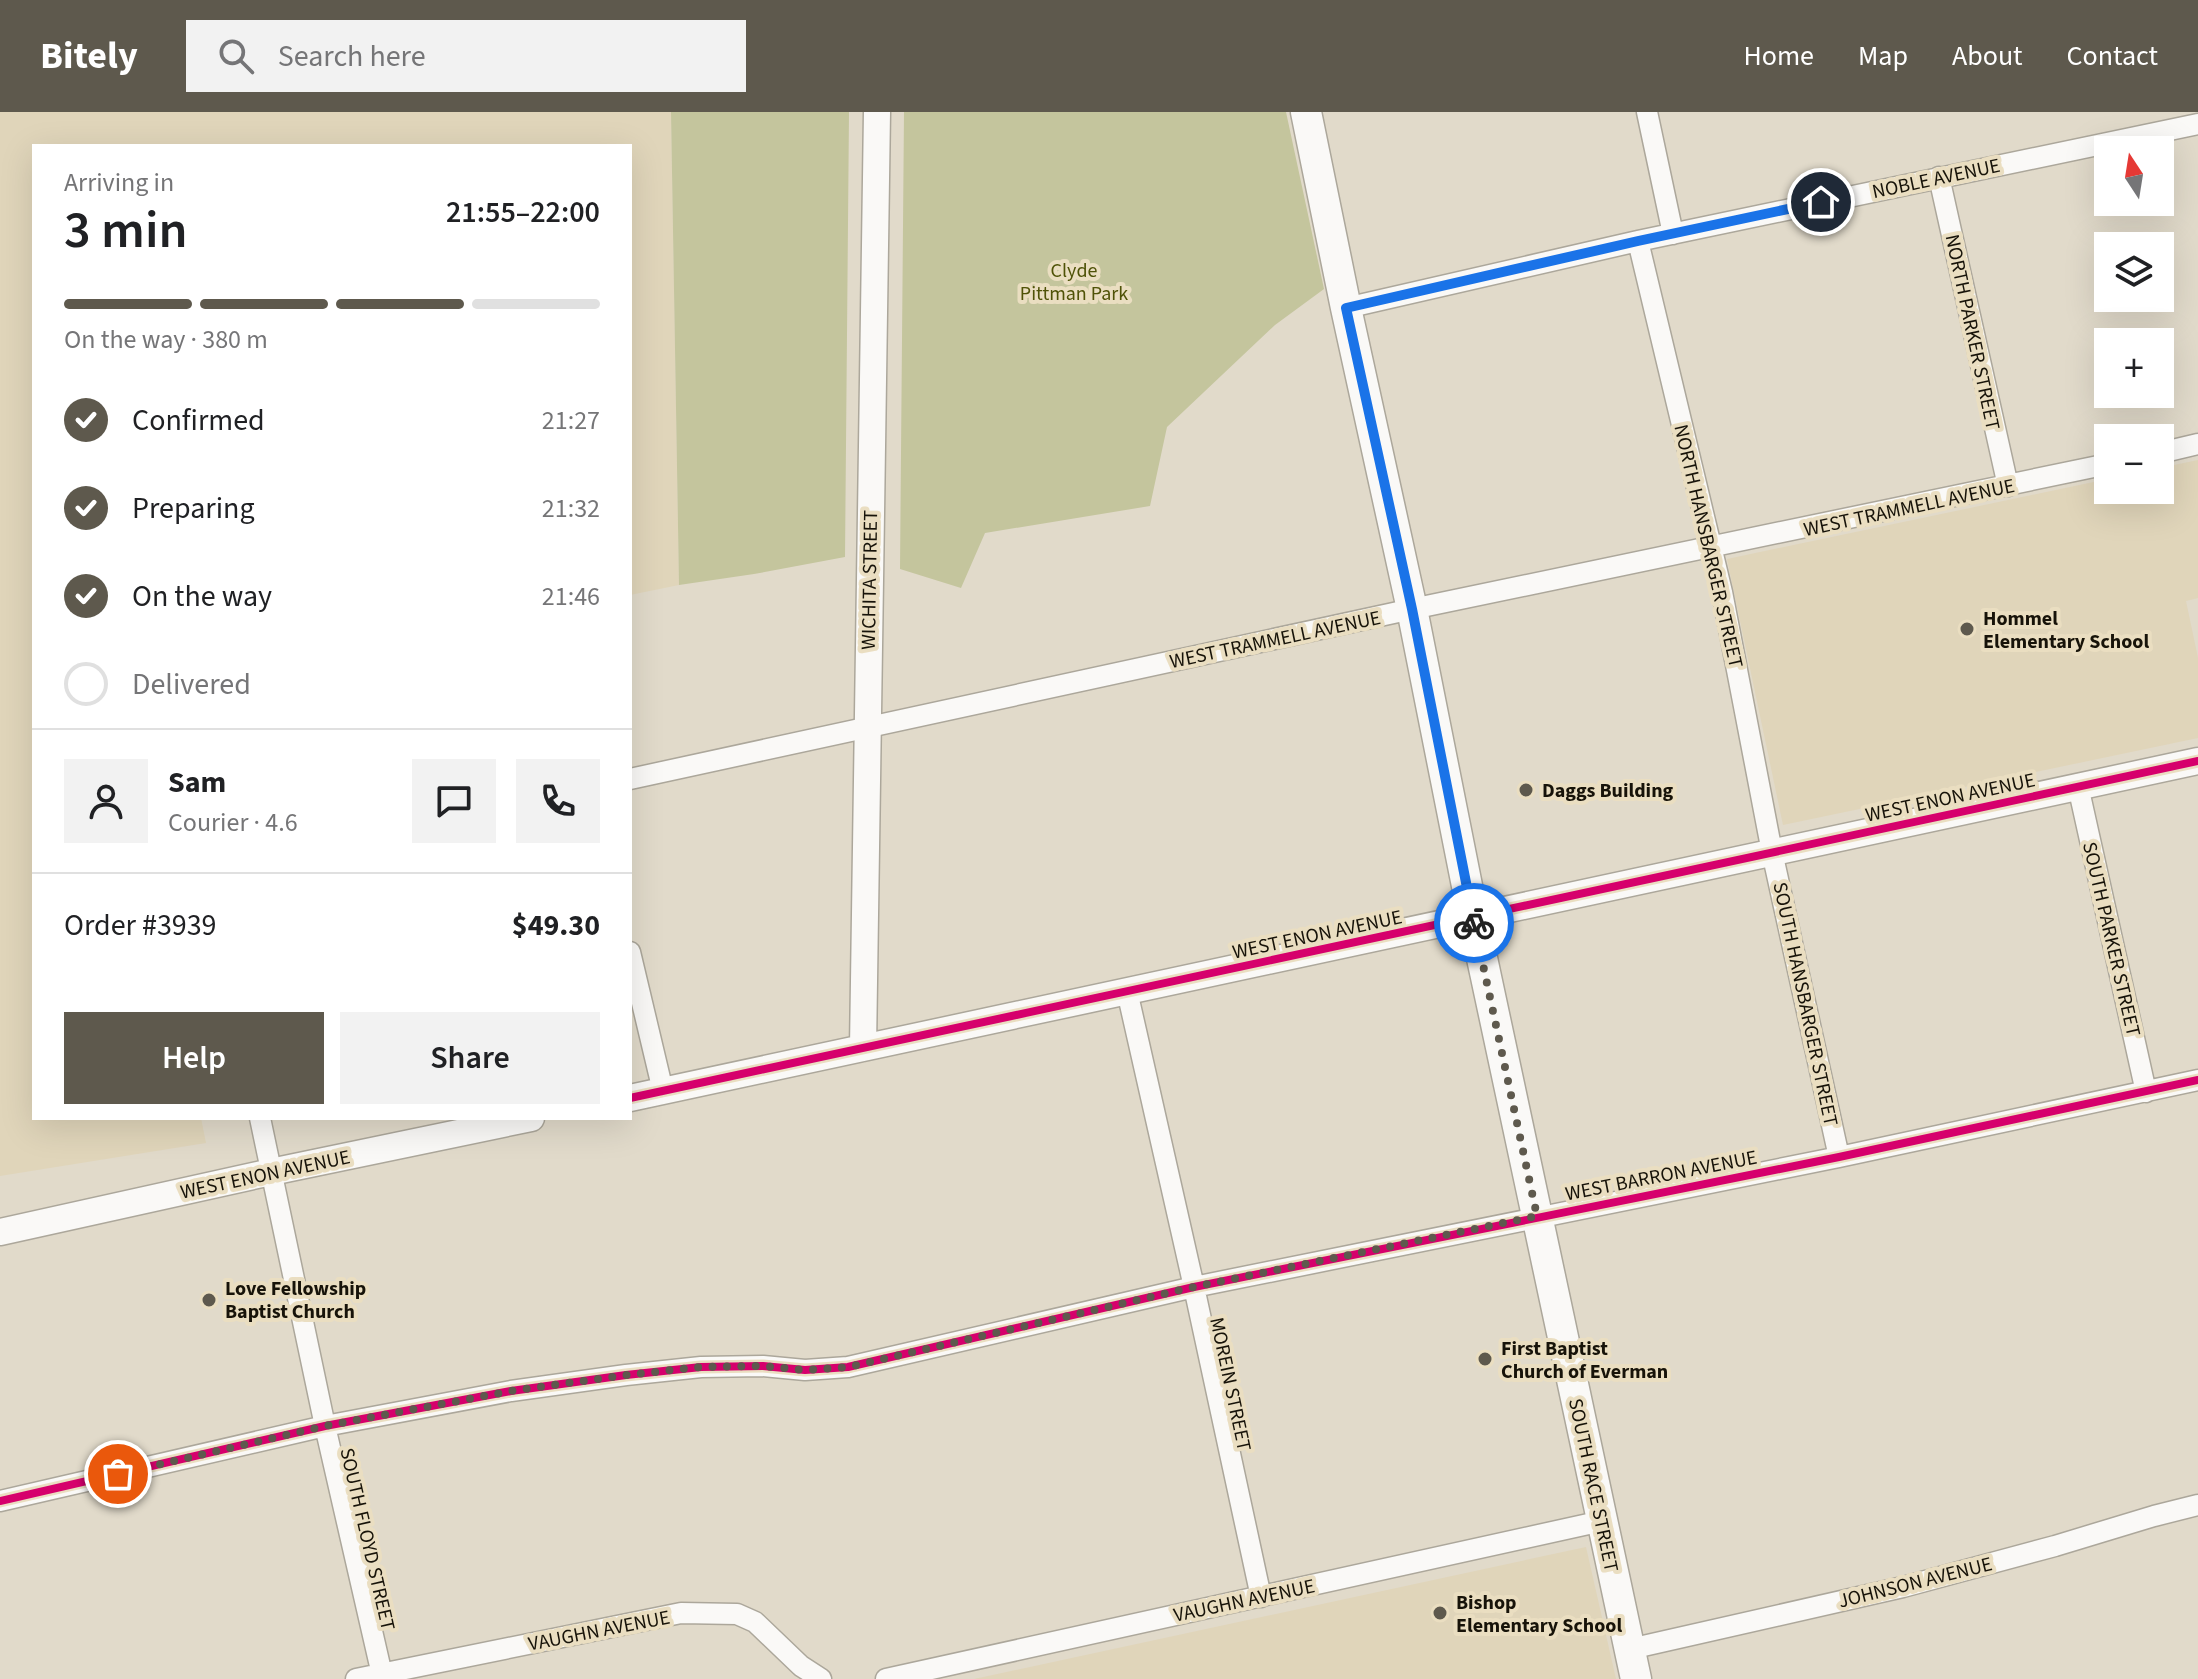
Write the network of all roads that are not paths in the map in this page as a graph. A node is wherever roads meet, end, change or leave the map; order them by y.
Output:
1 (877, 112) edge
2 (1306, 112) edge
3 (1647, 112) edge
4 (2198, 124) edge
5 (1939, 177) junction
6 (1673, 234) junction
7 (1638, 241) junction
8 (1346, 308) junction
9 (2198, 444) edge
10 (2174, 450) edge
11 (2094, 467) edge
12 (2008, 486) junction
13 (1712, 548) junction
14 (1412, 609) junction
15 (866, 726) junction
16 (2198, 761) edge
17 (632, 779) edge
18 (2078, 786) junction
19 (1772, 852) junction
20 (1473, 916) junction
21 (632, 960) edge
22 (1127, 991) junction
23 (863, 1048) junction
24 (2198, 1080) edge
25 (663, 1091) junction
26 (2146, 1092) junction
27 (632, 1098) edge
28 (260, 1120) edge
29 (521, 1120) edge
30 (1839, 1157) junction
31 (271, 1172) junction
32 (1537, 1216) junction
33 (0, 1232) edge
34 (1194, 1287) junction
35 (325, 1426) junction
36 (0, 1501) edge
37 (2198, 1505) edge
38 (1602, 1521) junction
39 (1261, 1597) junction
40 (1630, 1649) junction
41 (382, 1676) edge
42 (356, 1679) edge
43 (821, 1679) edge
44 (886, 1679) edge
45 (1636, 1679) edge

1 - 15 street, WICHITA STREET
2 - 8 main road, SOUTH RACE STREET
3 - 6 street
4 - 5 street, NOBLE AVENUE
5 - 6 street, NOBLE AVENUE
5 - 12 street, NORTH PARKER STREET
6 - 7 street, NOBLE AVENUE
7 - 8 street, NOBLE AVENUE
7 - 13 street, NORTH HANSBARGER STREET
8 - 14 main road, SOUTH RACE STREET
9 - 10 street
11 - 12 street, WEST TRAMMELL AVENUE
12 - 13 street, WEST TRAMMELL AVENUE
13 - 14 street, WEST TRAMMELL AVENUE
13 - 19 street, NORTH HANSBARGER STREET
14 - 15 street, WEST TRAMMELL AVENUE
14 - 20 main road, SOUTH RACE STREET
15 - 17 street, WEST TRAMMELL AVENUE
15 - 23 street, WICHITA STREET
16 - 18 street, WEST ENON AVENUE
18 - 19 street, WEST ENON AVENUE
18 - 26 street, SOUTH PARKER STREET
19 - 20 street, WEST ENON AVENUE
19 - 30 street, SOUTH HANSBARGER STREET
20 - 22 street, WEST ENON AVENUE
20 - 32 main road, SOUTH RACE STREET
21 - 25 street
22 - 23 street, WEST ENON AVENUE
22 - 34 street, MOREIN STREET
23 - 25 street, WEST ENON AVENUE
24 - 26 street, WEST BARRON AVENUE
25 - 27 street, WEST ENON AVENUE
26 - 30 street, WEST BARRON AVENUE
28 - 31 street, SOUTH FLOYD STREET
29 - 31 street, WEST ENON AVENUE
30 - 32 street, WEST BARRON AVENUE
31 - 33 street, WEST ENON AVENUE
31 - 35 street, SOUTH FLOYD STREET
32 - 34 street, WEST BARRON AVENUE
32 - 38 main road, SOUTH RACE STREET
34 - 35 street, WEST BARRON AVENUE
34 - 39 street, MOREIN STREET
35 - 36 street, WEST BARRON AVENUE
35 - 41 street, SOUTH FLOYD STREET
37 - 40 street, JOHNSON AVENUE
38 - 39 street, VAUGHN AVENUE
38 - 40 main road, SOUTH RACE STREET
39 - 44 street, VAUGHN AVENUE
40 - 45 main road, SOUTH RACE STREET
41 - 42 street, VAUGHN AVENUE
41 - 43 street, VAUGHN AVENUE

